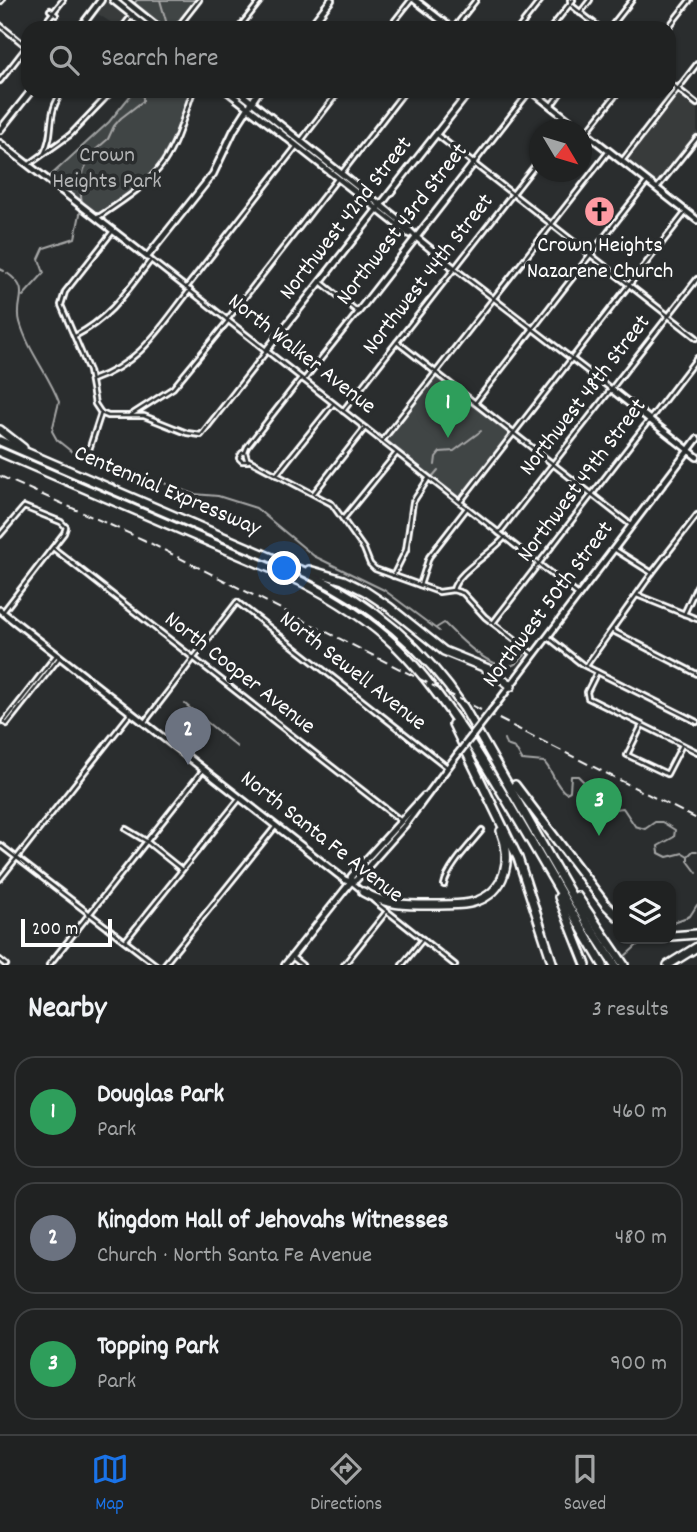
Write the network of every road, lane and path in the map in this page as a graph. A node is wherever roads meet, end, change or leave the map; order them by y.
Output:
1 (63, 0) edge
2 (101, 0) edge
3 (114, 0) edge
4 (124, 0) edge
5 (199, 0) edge
6 (261, 0) edge
7 (331, 0) edge
8 (413, 0) edge
9 (476, 0) edge
10 (541, 0) edge
11 (590, 0) edge
12 (632, 0) edge
13 (690, 0) edge
14 (571, 1) edge
15 (134, 12) junction
16 (580, 13) junction
17 (47, 21) edge
18 (84, 21) edge
19 (127, 21) edge
20 (142, 21) edge
21 (148, 21) edge
22 (182, 21) edge
23 (244, 21) edge
24 (314, 21) edge
25 (395, 21) edge
26 (443, 21) edge
27 (459, 21) edge
28 (524, 21) edge
29 (556, 21) edge
30 (591, 21) edge
31 (616, 21) edge
32 (674, 21) edge
33 (0, 25) edge
34 (21, 41) edge
35 (21, 55) edge
36 (697, 64) edge
37 (0, 81) edge
38 (678, 89) junction
39 (676, 92) edge
40 (25, 98) edge
41 (59, 98) edge
42 (106, 98) edge
43 (191, 98) edge
44 (239, 98) edge
45 (244, 98) edge
46 (254, 98) edge
47 (334, 98) edge
48 (400, 98) edge
49 (464, 98) edge
50 (525, 98) edge
51 (540, 98) edge
52 (557, 98) edge
53 (613, 98) edge
54 (671, 98) edge
55 (697, 104) edge
56 (250, 105) junction
57 (551, 106) junction
58 (569, 119) edge
59 (592, 121) edge
60 (0, 130) edge
61 (436, 134) junction
62 (49, 137) junction
63 (592, 138) edge
64 (697, 138) edge
65 (0, 143) edge
66 (59, 143) junction
67 (298, 144) junction
68 (609, 151) junction
69 (42, 155) junction
70 (622, 161) junction
71 (474, 163) junction
72 (28, 165) junction
73 (529, 173) edge
74 (341, 174) junction
75 (337, 179) junction
76 (647, 181) junction
77 (657, 188) junction
78 (513, 193) junction
79 (379, 208) junction
80 (687, 211) junction
81 (695, 216) edge
82 (97, 218) junction
83 (552, 224) junction
84 (113, 231) junction
85 (416, 237) junction
86 (591, 255) junction
87 (149, 259) junction
88 (454, 268) junction
89 (697, 279) edge
90 (320, 282) junction
91 (629, 285) junction
92 (188, 289) junction
93 (494, 298) junction
94 (358, 312) junction
95 (669, 315) junction
96 (227, 320) junction
97 (533, 329) junction
98 (75, 336) junction
99 (697, 338) edge
100 (397, 342) junction
101 (266, 351) junction
102 (697, 358) edge
103 (572, 359) junction
104 (436, 373) junction
105 (302, 379) junction
106 (92, 380) junction
107 (611, 390) junction
108 (333, 403) junction
109 (475, 403) junction
110 (147, 405) junction
111 (343, 411) junction
112 (101, 413) junction
113 (131, 415) junction
114 (148, 417) junction
115 (649, 419) junction
116 (365, 428) junction
117 (0, 430) edge
118 (514, 434) junction
119 (697, 439) edge
120 (0, 441) edge
121 (382, 441) junction
122 (688, 450) junction
123 (0, 452) edge
124 (245, 452) junction
125 (397, 453) junction
126 (87, 456) dead end
127 (35, 457) junction
128 (697, 457) edge
129 (248, 461) junction
130 (553, 464) junction
131 (276, 475) junction
132 (429, 477) junction
133 (314, 493) junction
134 (592, 494) junction
135 (460, 502) junction
136 (467, 508) junction
137 (697, 515) edge
138 (343, 519) junction
139 (631, 525) junction
140 (499, 533) junction
141 (0, 535) edge
142 (505, 537) junction
143 (52, 548) junction
144 (614, 548) junction
145 (269, 557) junction
146 (538, 564) junction
147 (652, 573) junction
148 (393, 576) junction
149 (420, 585) junction
150 (697, 586) edge
151 (453, 590) junction
152 (637, 595) junction
153 (580, 596) junction
154 (1, 611) edge
155 (684, 614) junction
156 (697, 619) edge
157 (493, 623) junction
158 (613, 631) junction
159 (548, 638) junction
160 (58, 655) junction
161 (535, 656) junction
162 (194, 659) junction
163 (586, 666) junction
164 (597, 672) junction
165 (697, 674) edge
166 (510, 688) junction
167 (434, 690) junction
168 (131, 713) junction
169 (697, 722) edge
170 (144, 723) junction
171 (642, 724) junction
172 (682, 745) junction
173 (697, 752) edge
174 (495, 760) junction
175 (447, 768) junction
176 (204, 769) junction
177 (482, 781) junction
178 (240, 798) junction
179 (403, 823) junction
180 (276, 826) junction
181 (126, 829) dead end
182 (482, 830) dead end
183 (146, 841) junction
184 (0, 845) edge
185 (16, 858) junction
186 (182, 870) junction
187 (552, 877) junction
188 (0, 878) edge
189 (351, 882) junction
190 (444, 884) dead end
191 (363, 892) junction
192 (387, 911) junction
193 (613, 911) edge
194 (89, 914) junction
195 (697, 933) edge
196 (676, 936) edge
197 (423, 939) junction
198 (125, 941) junction
199 (608, 947) junction
200 (697, 947) edge
201 (292, 957) junction
202 (0, 960) edge
203 (6, 965) edge
204 (49, 965) edge
205 (156, 965) edge
206 (164, 965) edge
207 (285, 965) edge
208 (302, 965) edge
209 (344, 965) edge
210 (402, 965) edge
211 (455, 965) edge
212 (553, 965) edge
213 (586, 965) edge
214 (603, 965) edge
215 (615, 965) edge
216 (624, 965) edge
217 (668, 965) edge

1 - 17 street
2 - 18 street
3 - 15 street
4 - 15 street
5 - 22 street
6 - 23 street
7 - 24 street
8 - 25 street
8 - 26 street
9 - 27 street
10 - 28 street
11 - 16 street
12 - 31 street
13 - 32 street
14 - 16 street
14 - 29 street
15 - 19 street
15 - 20 street
15 - 21 street
16 - 30 street
33 - 34 street
35 - 37 street
36 - 38 street
38 - 39 street
38 - 55 street
40 - 60 street
41 - 62 street
42 - 66 street
43 - 82 street
44 - 56 street
45 - 56 street
46 - 56 street
47 - 67 street
48 - 74 street
49 - 61 street, Northwest 42nd Street
50 - 71 street, Northwest 43rd Street
51 - 57 street
52 - 57 street
53 - 59 street
54 - 70 street
56 - 67 street
56 - 87 street
57 - 58 street
61 - 71 street
61 - 79 street, Northwest 42nd Street
62 - 66 street
62 - 69 street
63 - 68 street
64 - 77 street
65 - 72 street, North Walker Avenue
66 - 69 street
67 - 74 street
67 - 75 street
67 - 92 street
68 - 70 street
68 - 83 street
69 - 72 street
70 - 76 street
71 - 78 street
71 - 85 street, Northwest 43rd Street
72 - 82 street, North Walker Avenue
73 - 78 street, Northwest 44th Street
74 - 75 street
74 - 79 street
75 - 79 street
75 - 96 street
76 - 77 street
76 - 86 street
77 - 80 street
78 - 83 street
78 - 88 street, Northwest 44th Street
79 - 85 street
79 - 90 street, Northwest 42nd Street
80 - 81 street
80 - 91 street
82 - 84 street, North Walker Avenue
83 - 86 street
83 - 93 street
84 - 87 street, North Walker Avenue
84 - 98 street
85 - 88 street
85 - 94 street, Northwest 43rd Street
86 - 91 street
86 - 97 street
87 - 92 street, North Walker Avenue
87 - 98 street
88 - 93 street
88 - 100 street, Northwest 44th Street
89 - 95 street, Northwest 48th Street
90 - 94 street
90 - 101 street, Northwest 42nd Street
91 - 95 street
91 - 103 street
92 - 96 street, North Walker Avenue
92 - 106 street
93 - 97 street
93 - 104 street
94 - 105 street, Northwest 43rd Street
95 - 99 street
95 - 107 street, Northwest 48th Street
96 - 101 street, North Walker Avenue
96 - 110 street
97 - 103 street
97 - 109 street
98 - 106 street
100 - 104 street
100 - 111 street, Northwest 44th Street
101 - 105 street, North Walker Avenue
101 - 114 street, Northwest 42nd Street
102 - 115 street, Northwest 49th Street
103 - 107 street
103 - 118 street
104 - 109 street
104 - 121 street
105 - 108 street, North Walker Avenue
105 - 124 street, Northwest 43rd Street
106 - 112 street
107 - 115 street
107 - 130 street, Northwest 48th Street
108 - 111 street, North Walker Avenue
108 - 131 street
109 - 118 street
110 - 113 street
110 - 114 street
111 - 116 street, North Walker Avenue
112 - 113 street
112 - 126 street
113 - 114 street
115 - 122 street
115 - 134 street, Northwest 49th Street
116 - 121 street, North Walker Avenue
116 - 133 street
117 - 127 highway
118 - 130 street
118 - 135 street
119 - 122 street, Northwest 50th Street
120 - 127 highway, Centennial Expressway
121 - 125 street, North Walker Avenue
122 - 128 street
122 - 139 street, Northwest 50th Street
123 - 167 highway, Centennial Expressway
124 - 129 street
124 - 129 street
125 - 132 street, North Walker Avenue
125 - 138 street
127 - 145 highway, Centennial Expressway
129 - 131 street
130 - 134 street
130 - 140 street, Northwest 48th Street
131 - 133 street
132 - 135 street, North Walker Avenue
132 - 148 street
133 - 138 street
134 - 139 street
134 - 146 street, Northwest 49th Street
135 - 136 street, North Walker Avenue
136 - 140 street, North Walker Avenue
136 - 149 street
137 - 147 street
138 - 148 street
139 - 144 street, Northwest 50th Street
140 - 142 street, North Walker Avenue
141 - 143 street
142 - 146 street, North Walker Avenue
142 - 151 street
143 - 154 street
143 - 162 street, North Cooper Avenue
144 - 147 street
144 - 153 street, Northwest 50th Street
145 - 166 highway
145 - 174 highway, Centennial Expressway
146 - 153 street, North Walker Avenue
146 - 157 street, Northwest 49th Street
147 - 152 street
148 - 149 street
149 - 151 street
150 - 155 street
151 - 157 street
152 - 155 street
152 - 158 street
153 - 159 street, Northwest 50th Street
154 - 160 street, North Santa Fe Avenue
155 - 156 street
157 - 161 street
158 - 163 street
158 - 165 street
159 - 161 street, Northwest 50th Street
159 - 163 street
160 - 160 street
160 - 168 street, North Santa Fe Avenue
161 - 166 street, Northwest 50th Street
162 - 170 street
162 - 175 street, North Sewell Avenue
162 - 179 street, North Cooper Avenue
163 - 164 street
164 - 169 street
164 - 171 street
166 - 175 street, Northwest 50th Street, bridge
167 - 177 highway
167 - 187 highway, Centennial Expressway
168 - 170 street, North Santa Fe Avenue
168 - 185 street
170 - 176 street, North Santa Fe Avenue
171 - 172 street
171 - 172 street
172 - 173 street
174 - 193 highway
174 - 199 highway, Centennial Expressway
175 - 179 street, Northwest 50th Street
176 - 178 street, North Santa Fe Avenue
176 - 183 street
177 - 191 highway
177 - 212 highway
178 - 180 street, North Santa Fe Avenue
178 - 186 street
179 - 189 street, Northwest 50th Street
180 - 189 street, North Santa Fe Avenue
180 - 206 street
181 - 183 street
182 - 190 street
183 - 186 street
183 - 194 street
184 - 185 street
185 - 188 street
185 - 194 street
186 - 198 street
187 - 213 highway
187 - 214 highway
189 - 191 street, North Santa Fe Avenue
189 - 201 street, Northwest 50th Street
191 - 192 street, North Santa Fe Avenue
192 - 197 street, North Santa Fe Avenue
192 - 209 street
194 - 198 street
194 - 204 street
195 - 196 highway
197 - 210 street
197 - 211 street, North Santa Fe Avenue
198 - 205 street
199 - 215 highway
199 - 216 highway
200 - 217 highway
201 - 207 street, Northwest 50th Street
201 - 208 street
202 - 203 street

